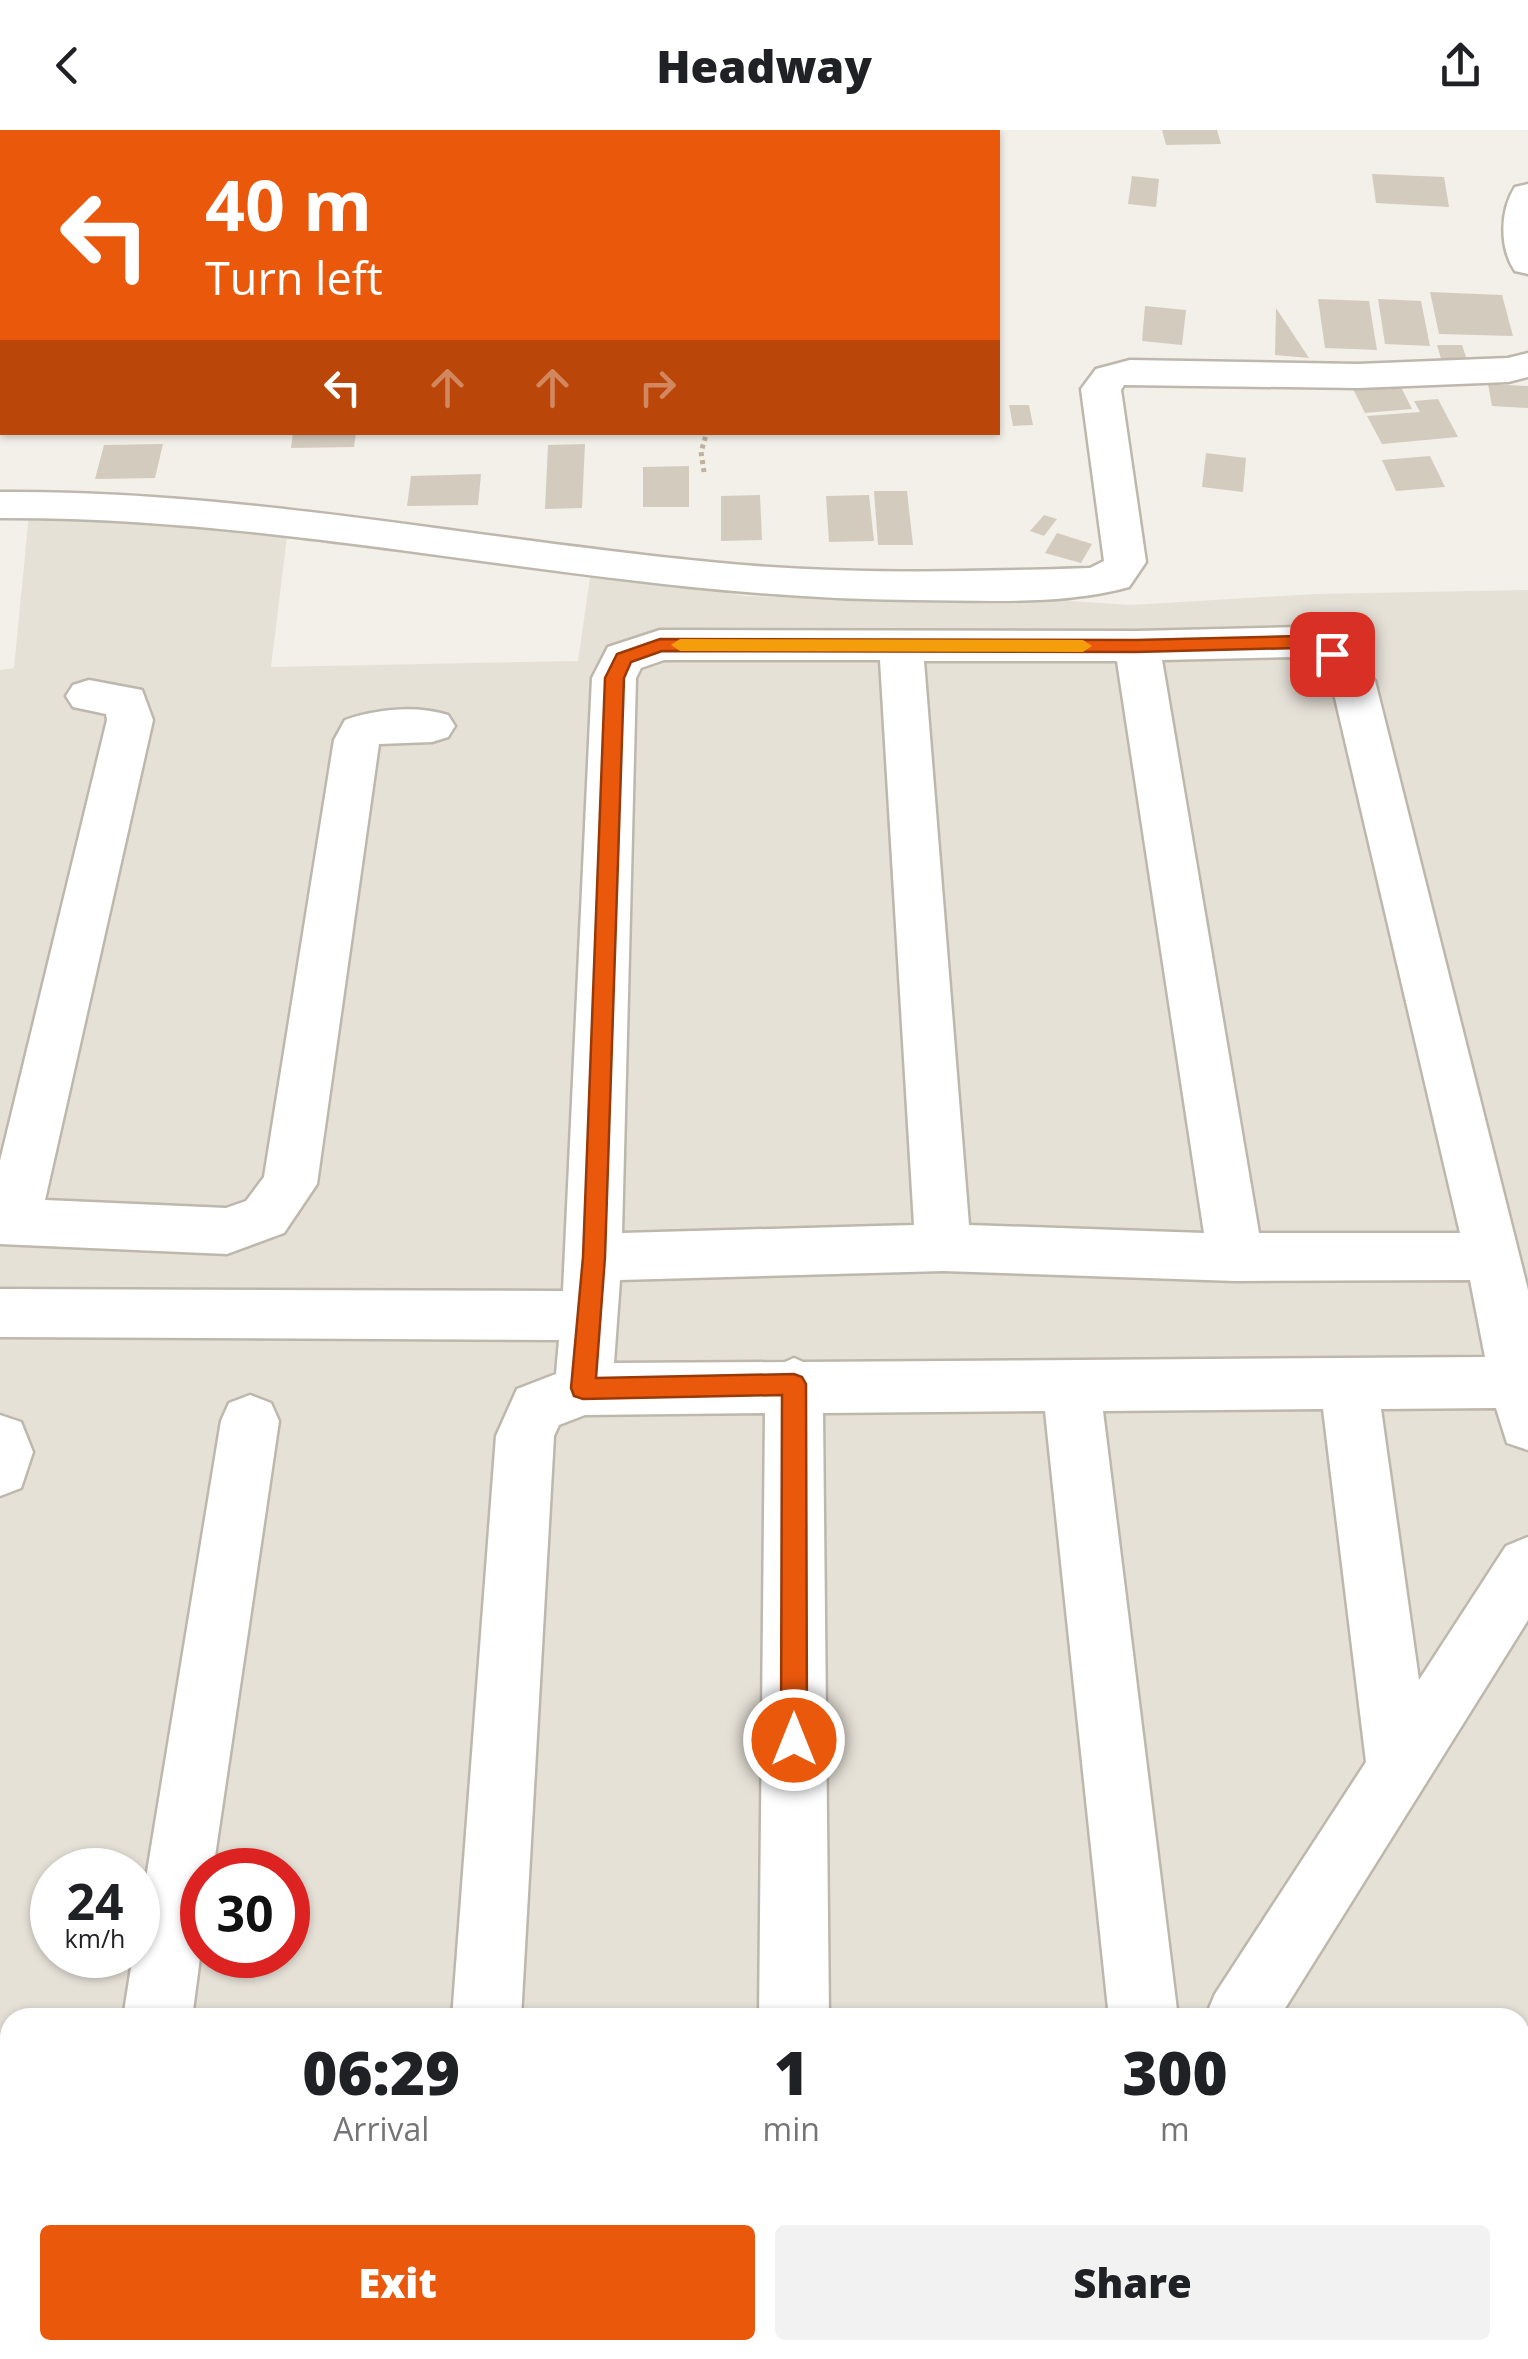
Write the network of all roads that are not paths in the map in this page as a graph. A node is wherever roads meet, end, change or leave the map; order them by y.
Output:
1 (1528, 195) edge
2 (1528, 263) edge
3 (1528, 365) edge
4 (0, 505) edge
5 (900, 646) junction
6 (1136, 646) junction
7 (89, 696) dead end
8 (432, 726) dead end
9 (6, 1221) edge
10 (943, 1248) junction
11 (1493, 1256) junction
12 (594, 1257) junction
13 (1235, 1257) junction
14 (0, 1313) edge
15 (586, 1316) junction
16 (1349, 1382) junction
17 (794, 1384) junction
18 (1070, 1384) junction
19 (583, 1388) junction
20 (1524, 1403) edge
21 (250, 1421) dead end
22 (0, 1441) edge
23 (0, 1469) edge
24 (1528, 1566) edge
25 (1398, 1764) junction
26 (160, 2008) edge
27 (487, 2008) edge
28 (794, 2008) edge
29 (1143, 2008) edge
30 (1245, 2008) edge

1 - 2 street
3 - 4 street
5 - 6 street
5 - 10 street
5 - 12 street
6 - 11 street
6 - 13 street
7 - 9 street
8 - 9 street
10 - 12 street
10 - 13 street
11 - 13 street
11 - 20 street
12 - 15 street
14 - 15 street
15 - 19 street
16 - 18 street
16 - 20 street
16 - 25 street
17 - 18 street
17 - 19 street
17 - 28 street
18 - 29 street
19 - 27 street
21 - 26 street
22 - 23 street
24 - 25 street
25 - 30 street

